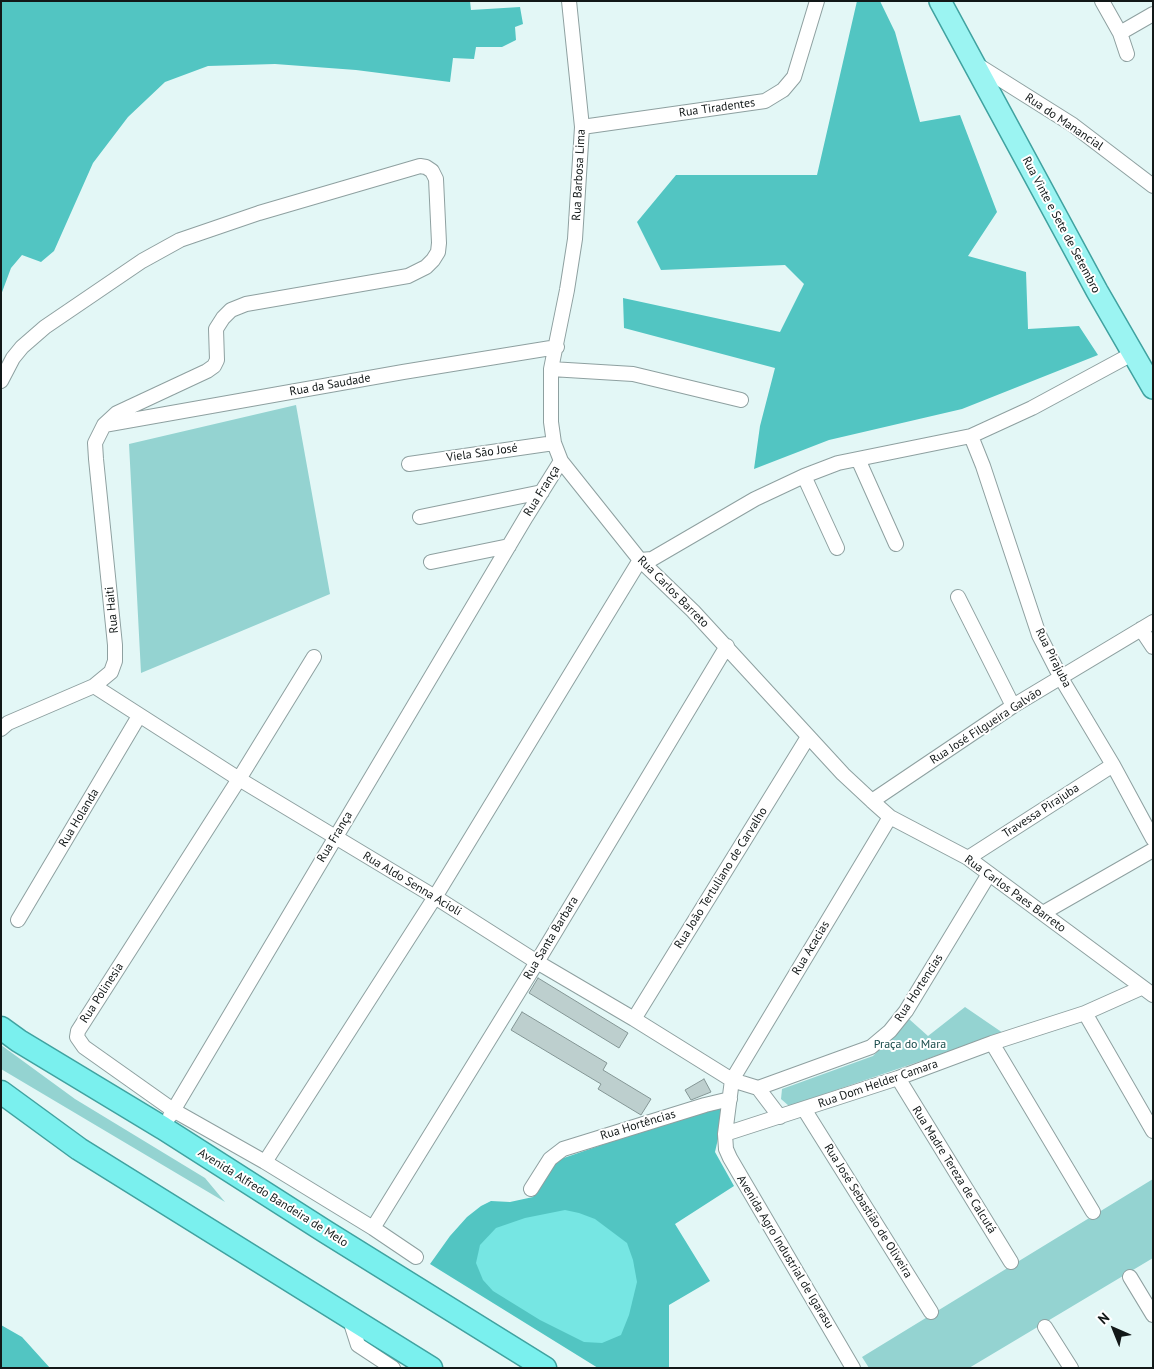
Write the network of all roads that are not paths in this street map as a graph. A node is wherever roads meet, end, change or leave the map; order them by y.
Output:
1 (569, 1) edge
2 (817, 1) edge
3 (940, 1) edge
4 (1102, 1) edge
5 (1153, 14) edge
6 (1120, 33) junction
7 (1128, 54) dead end
8 (972, 62) junction
9 (582, 127) junction
10 (1153, 186) edge
11 (557, 347) junction
12 (1132, 354) junction
13 (552, 369) junction
14 (1, 381) edge
15 (1151, 382) edge
16 (741, 400) dead end
17 (104, 425) junction
18 (971, 436) junction
19 (554, 442) junction
20 (858, 459) junction
21 (561, 461) junction
22 (409, 464) dead end
23 (804, 476) junction
24 (542, 492) junction
25 (420, 517) dead end
26 (896, 544) dead end
27 (509, 546) junction
28 (837, 548) dead end
29 (640, 560) junction
30 (431, 562) dead end
31 (958, 597) dead end
32 (1147, 626) edge
33 (726, 646) junction
34 (1153, 647) edge
35 (314, 657) dead end
36 (1061, 678) junction
37 (94, 686) junction
38 (1012, 706) junction
39 (139, 716) junction
40 (1, 729) edge
41 (808, 736) junction
42 (1113, 764) junction
43 (239, 779) junction
44 (872, 801) junction
45 (890, 817) junction
46 (335, 837) junction
47 (1153, 839) edge
48 (1153, 850) edge
49 (968, 858) junction
50 (990, 874) junction
51 (435, 897) junction
52 (1043, 914) junction
53 (18, 920) dead end
54 (537, 962) junction
55 (1147, 992) edge
56 (1085, 1013) junction
57 (634, 1019) junction
58 (1, 1028) edge
59 (992, 1043) junction
60 (898, 1078) junction
61 (732, 1080) junction
62 (758, 1088) junction
63 (1, 1092) edge
64 (730, 1099) junction
65 (804, 1109) junction
66 (780, 1117) junction
67 (168, 1119) junction
68 (1153, 1131) edge
69 (725, 1134) junction
70 (266, 1162) junction
71 (531, 1189) dead end
72 (1093, 1212) dead end
73 (373, 1228) junction
74 (416, 1256) dead end
75 (1011, 1262) dead end
76 (1130, 1278) dead end
77 (931, 1312) dead end
78 (1153, 1315) edge
79 (349, 1316) junction
80 (1045, 1327) dead end
81 (393, 1368) edge
82 (431, 1368) edge
83 (545, 1368) edge
84 (853, 1368) edge
85 (1071, 1368) edge

1 - 9 street, Rua Barbosa Lima
2 - 9 street, Rua Tiradentes
3 - 8 main road, Rua Vinte e Sete de Setembro
4 - 6 street
5 - 6 street
6 - 7 street
8 - 10 street, Rua do Manancial
8 - 12 main road, Rua Vinte e Sete de Setembro
9 - 11 street, Rua Barbosa Lima
11 - 13 street, Rua Carlos Barreto
11 - 17 street, Rua da Saudade
12 - 15 main road, Rua Vinte e Sete de Setembro
12 - 18 street
13 - 16 street
13 - 19 street, Rua Carlos Barreto
14 - 17 street
17 - 37 street, Rua Haiti
18 - 20 street
18 - 36 street, Rua Pirajuba
19 - 21 street, Rua Carlos Barreto
19 - 22 street, Viela São José
20 - 23 street
20 - 26 street
21 - 24 street, Rua França
21 - 29 street, Rua Carlos Barreto
23 - 28 street
23 - 29 street
24 - 25 street
24 - 27 street, Rua França
27 - 30 street
27 - 46 street, Rua França
29 - 33 street, Rua Carlos Barreto
29 - 51 street
31 - 38 street
32 - 34 street
32 - 36 street, Rua José Filgueira Galvão
33 - 41 street, Rua Carlos Barreto
33 - 54 street, Rua Santa Barbara
35 - 43 street, Rua Polinesia
36 - 38 street, Rua José Filgueira Galvão
36 - 42 street, Rua Pirajuba
37 - 39 street, Rua Aldo Senna Acioli
37 - 40 street, Rua Haiti
38 - 44 street, Rua José Filgueira Galvão
39 - 43 street, Rua Aldo Senna Acioli
39 - 53 street, Rua Holanda
41 - 44 street, Rua Carlos Barreto
41 - 57 street, Rua João Tertuliano de Carvalho
42 - 47 street, Rua Pirajuba
42 - 49 street, Travessa Pirajuba
43 - 46 street, Rua Aldo Senna Acioli
43 - 67 street, Rua Polinesia
44 - 45 street, Rua Carlos Paes Barreto
45 - 49 street, Rua Carlos Paes Barreto
45 - 61 street, Rua Acacias
46 - 51 street, Rua Aldo Senna Acioli
46 - 67 street, Rua França
48 - 52 street
49 - 50 street, Rua Carlos Paes Barreto
50 - 52 street, Rua Carlos Paes Barreto
50 - 62 street, Rua Hortencias
51 - 54 street, Rua Aldo Senna Acioli
51 - 70 street
52 - 55 street, Rua Carlos Paes Barreto
54 - 57 street, Rua Aldo Senna Acioli
54 - 73 street, Rua Santa Barbara
55 - 56 street, Rua Dom Helder Camara
56 - 59 street, Rua Dom Helder Camara
56 - 68 street
57 - 61 street, Rua Aldo Senna Acioli
58 - 67 highway, Avenida Alfredo Bandeira de Melo
59 - 60 street, Rua Dom Helder Camara
59 - 72 street
60 - 65 street, Rua Dom Helder Camara
60 - 75 street, Rua Madre Tereza de Calcutá
61 - 62 street
61 - 64 street, Avenida Agro Industrial de Igarasu
62 - 66 street
63 - 79 highway
64 - 69 street, Avenida Agro Industrial de Igarasu
64 - 71 street, Rua Hortências
65 - 66 street, Rua Dom Helder Camara
65 - 77 street, Rua José Sebastião de Oliveira
66 - 69 street, Rua Dom Helder Camara
67 - 70 street, Rua Polinesia
67 - 83 highway, Avenida Alfredo Bandeira de Melo
69 - 84 street, Avenida Agro Industrial de Igarasu
70 - 73 street, Rua Polinesia
73 - 74 street, Rua Polinesia
76 - 78 street
79 - 81 street
79 - 82 highway
80 - 85 street

